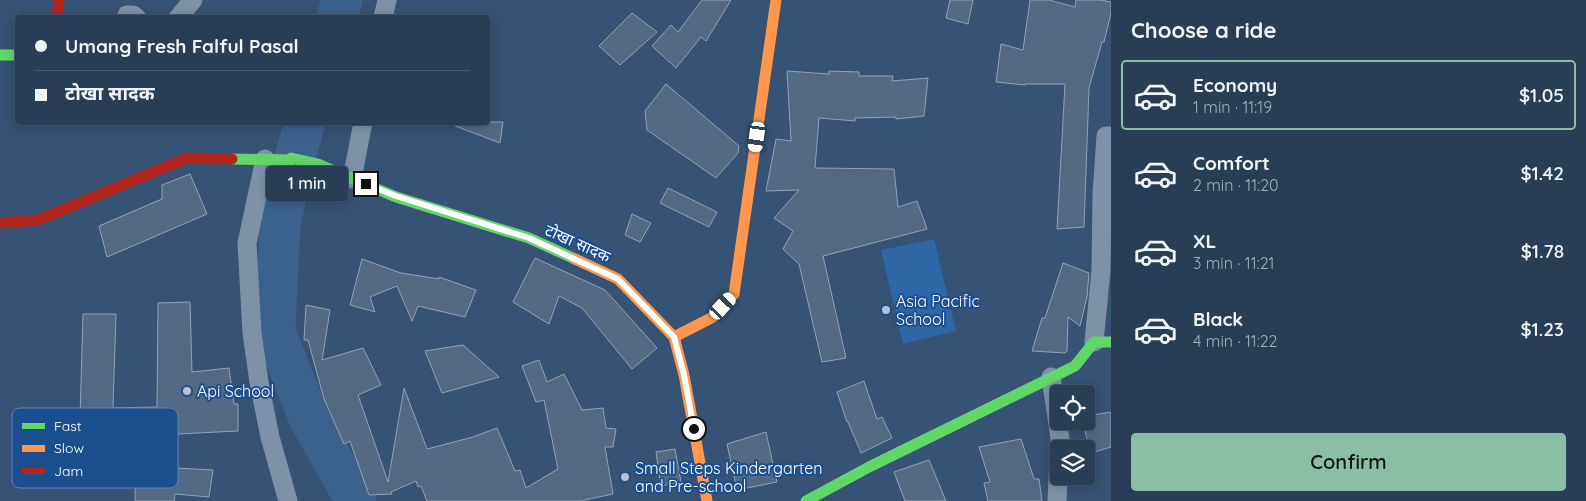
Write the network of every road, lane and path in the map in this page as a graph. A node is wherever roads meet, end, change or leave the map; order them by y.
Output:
1 (193, 0) edge
2 (387, 0) edge
3 (776, 0) edge
4 (180, 15) edge
5 (384, 15) edge
6 (15, 55) edge
7 (0, 56) edge
8 (362, 125) edge
9 (1111, 136) edge
10 (265, 159) junction
11 (352, 178) junction
12 (0, 223) edge
13 (674, 337) junction
14 (1102, 342) edge
15 (1051, 377) junction
16 (1060, 440) edge
17 (1058, 485) edge
18 (288, 501) edge
19 (707, 501) edge
20 (806, 501) edge
21 (1057, 501) edge

1 - 4 street
2 - 5 street
3 - 13 main road
6 - 7 main road
8 - 11 street
9 - 14 street
10 - 11 main road, टोखा सादक
10 - 12 main road, टोखा सादक
10 - 18 street
11 - 13 main road, टोखा सादक
13 - 19 main road, टोखा सादक
14 - 15 main road
15 - 16 street
15 - 20 main road
17 - 21 street

